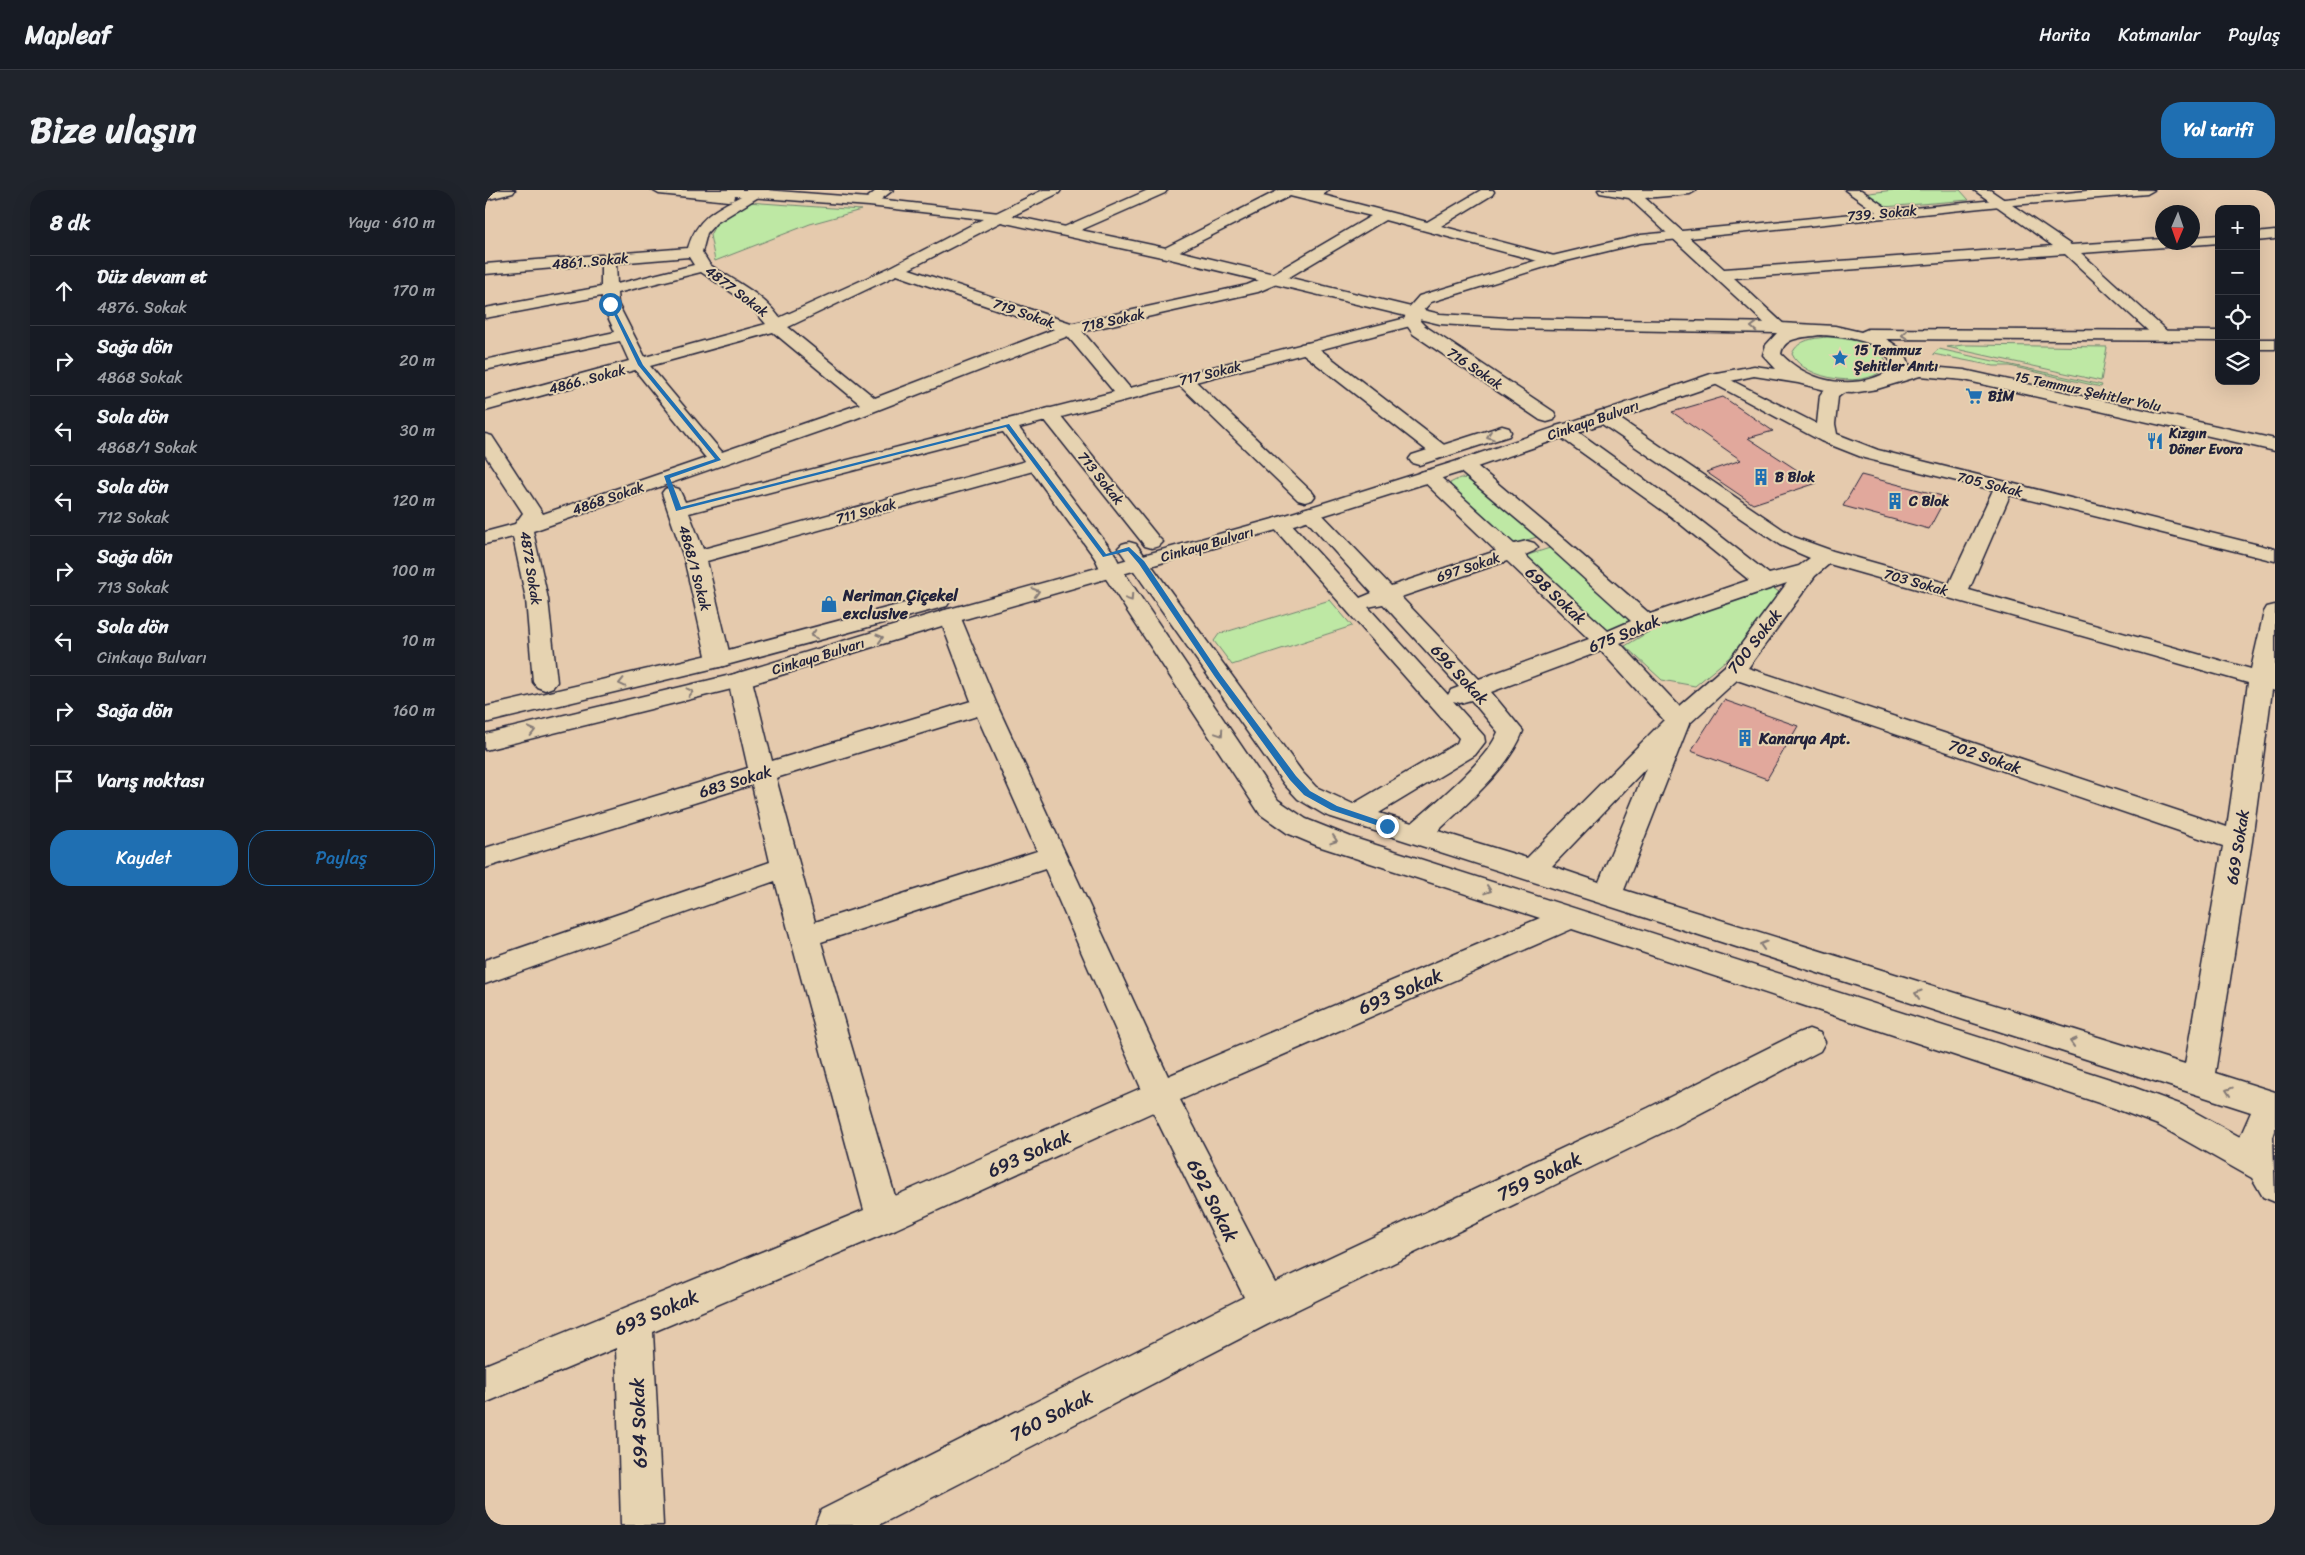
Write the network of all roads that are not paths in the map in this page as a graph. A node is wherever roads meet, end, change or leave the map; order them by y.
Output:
1 (508, 190) edge
2 (659, 190) edge
3 (710, 190) edge
4 (886, 190) edge
5 (1054, 190) edge
6 (1160, 190) edge
7 (1605, 190) edge
8 (1690, 190) edge
9 (1981, 190) edge
10 (2147, 190) edge
11 (1286, 191) edge
12 (1485, 191) edge
13 (1855, 191) edge
14 (1876, 191) edge
15 (1316, 193) edge
16 (754, 194) edge
17 (1633, 194) junction
18 (485, 196) edge
19 (869, 202) junction
20 (2000, 202) junction
21 (1887, 213) junction
22 (1383, 216) junction
23 (995, 220) junction
24 (1428, 228) junction
25 (1067, 231) junction
26 (1678, 234) junction
27 (2275, 235) edge
28 (2260, 237) edge
29 (2215, 240) edge
30 (2200, 241) edge
31 (2155, 244) edge
32 (2070, 251) junction
33 (694, 252) junction
34 (1167, 253) junction
35 (608, 259) junction
36 (1553, 260) junction
37 (703, 267) junction
38 (485, 269) edge
39 (896, 270) junction
40 (1721, 274) junction
41 (1270, 282) junction
42 (609, 290) junction
43 (485, 313) edge
44 (1412, 317) junction
45 (776, 326) junction
46 (1780, 328) junction
47 (1071, 329) junction
48 (1820, 330) junction
49 (1851, 333) junction
50 (625, 335) junction
51 (2163, 335) junction
52 (2215, 336) edge
53 (2260, 336) edge
54 (2275, 337) edge
55 (2215, 343) edge
56 (2260, 344) edge
57 (2275, 344) edge
58 (1307, 348) junction
59 (1762, 348) junction
60 (1908, 354) junction
61 (485, 365) edge
62 (640, 365) junction
63 (1717, 378) junction
64 (1184, 380) junction
65 (1891, 380) junction
66 (1808, 381) junction
67 (1842, 387) junction
68 (1126, 395) junction
69 (485, 406) edge
70 (871, 406) junction
71 (1049, 414) junction
72 (1603, 416) junction
73 (1555, 423) junction
74 (1007, 425) junction
75 (2275, 431) edge
76 (1828, 437) junction
77 (2275, 445) edge
78 (488, 451) edge
79 (1441, 452) junction
80 (718, 460) junction
81 (1037, 464) junction
82 (1464, 465) junction
83 (1428, 476) junction
84 (666, 478) junction
85 (2004, 487) junction
86 (1724, 500) junction
87 (1308, 504) junction
88 (679, 510) junction
89 (1680, 514) junction
90 (1280, 523) junction
91 (522, 528) junction
92 (485, 538) edge
93 (1552, 539) junction
94 (1511, 552) junction
95 (2275, 555) edge
96 (1128, 556) junction
97 (695, 558) junction
98 (1816, 564) junction
99 (1765, 582) junction
100 (1384, 594) junction
101 (1956, 594) junction
102 (1355, 606) junction
103 (2275, 612) edge
104 (951, 616) junction
105 (1646, 623) junction
106 (1605, 642) junction
107 (719, 660) junction
108 (1733, 671) junction
109 (741, 680) junction
110 (2268, 681) edge
111 (545, 682) dead end
112 (1475, 689) junction
113 (1442, 702) junction
114 (985, 705) junction
115 (485, 715) edge
116 (1678, 720) junction
117 (485, 742) edge
118 (764, 773) junction
119 (1355, 815) junction
120 (1416, 835) junction
121 (2238, 841) junction
122 (1053, 856) junction
123 (485, 858) edge
124 (785, 867) junction
125 (1532, 870) junction
126 (1607, 896) junction
127 (1571, 917) junction
128 (806, 936) junction
129 (485, 972) edge
130 (1809, 1042) dead end
131 (2198, 1082) junction
132 (1160, 1094) junction
133 (2275, 1106) edge
134 (2275, 1112) edge
135 (2269, 1176) edge
136 (884, 1218) junction
137 (1267, 1305) junction
138 (634, 1321) junction
139 (485, 1384) edge
140 (642, 1525) edge
141 (836, 1525) edge

1 - 18 street
2 - 16 street
3 - 16 street
4 - 19 street
5 - 23 street, 4866. Sokak
6 - 25 street
7 - 17 street
8 - 17 street
9 - 20 street
10 - 20 street, 739. Sokak
11 - 15 street
11 - 34 street
12 - 24 street
13 - 14 street
13 - 21 street
15 - 22 street
16 - 19 street
16 - 23 street
16 - 33 street, 4877 Sokak
17 - 26 street
19 - 23 street
20 - 21 street, 739. Sokak
20 - 32 street
21 - 26 street, 739. Sokak
22 - 24 street
22 - 41 street
23 - 25 street
23 - 39 street, 4866. Sokak
23 - 41 street
24 - 36 street
25 - 34 street
26 - 36 street, 739. Sokak
26 - 40 street
27 - 28 street
29 - 30 street
31 - 32 street
32 - 40 street
32 - 51 street
33 - 35 street, 4861. Sokak
33 - 37 street, 4877 Sokak
34 - 41 street
35 - 38 street, 4861. Sokak
35 - 42 street
36 - 44 street, 739. Sokak
37 - 42 street
37 - 45 street, 4877 Sokak
39 - 45 street, 4866. Sokak
39 - 47 street, 719 Sokak
40 - 46 street
41 - 44 street
41 - 47 street, 718 Sokak
42 - 43 street
42 - 50 street
46 -> 44 street
44 - 58 street, 717 Sokak
44 - 59 street
44 - 73 street, 716 Sokak
45 - 62 street, 4866. Sokak
45 - 70 street, 4877 Sokak
46 - 48 street
47 - 68 street, 719 Sokak
47 - 70 street, 718 Sokak
48 - 49 street
48 - 59 street
51 -> 49 street
49 - 60 street
50 - 61 street
50 - 62 street
51 - 52 street
53 - 54 street
55 - 60 street
56 - 57 street
58 - 64 street, 717 Sokak
58 - 79 street
59 - 66 street
59 - 73 street, Cinkaya Bulvarı
60 - 65 street
60 - 75 street, 15 Temmuz Şehitler Yolu
62 - 69 street, 4866. Sokak
62 - 80 street
63 - 66 street, Cinkaya Bulvarı
63 - 72 street, Cinkaya Bulvarı
63 - 76 street, 705 Sokak
64 - 68 street, 717 Sokak
64 - 87 street, 696 Sokak
65 - 67 street, 15 Temmuz Şehitler Yolu
65 - 77 street, 15 Temmuz Şehitler Yolu
66 - 67 street, Cinkaya Bulvarı
67 - 76 street
68 - 71 street, 717 Sokak
70 - 80 street, 4868 Sokak
71 - 74 street, 717 Sokak
71 - 96 street, 713 Sokak
72 - 73 street, Cinkaya Bulvarı
72 - 86 street, 703 Sokak
73 -> 79 street, Cinkaya Bulvarı
73 - 82 street, Cinkaya Bulvarı
73 - 89 street, 716 Sokak
74 - 81 street
74 - 88 street, 717 Sokak
76 - 85 street, 705 Sokak
78 - 91 street, 4872 Sokak
79 - 87 street, Cinkaya Bulvarı
80 - 84 street, 4868 Sokak
81 - 96 street
81 - 97 street, 711 Sokak
82 - 83 street, Cinkaya Bulvarı
82 - 93 street
83 - 87 street, Cinkaya Bulvarı
83 - 94 street, 698 Sokak
84 - 88 street, 4868/1 Sokak
84 - 91 street, 4868 Sokak
85 - 95 street, 705 Sokak
85 - 101 street
86 - 89 street
86 - 98 street, 703 Sokak
87 - 90 street, Cinkaya Bulvarı
87 - 96 street, Cinkaya Bulvarı
87 - 100 street, 696 Sokak
88 - 97 street, 4868/1 Sokak
89 - 99 street, 716 Sokak
90 - 96 street, Cinkaya Bulvarı
90 - 102 street, 696 Sokak
91 - 92 street, 4868 Sokak
91 - 111 street, 4872 Sokak
93 - 94 street, 697 Sokak
93 - 105 street
94 - 100 street, 697 Sokak
94 - 106 street, 698 Sokak
104 -> 96 street, Cinkaya Bulvarı
96 -> 107 street, Cinkaya Bulvarı
96 - 119 street
96 -> 127 street
97 - 107 street, 4868/1 Sokak
98 - 99 street, 675 Sokak
98 - 101 street, 703 Sokak
98 - 108 street, 700 Sokak
99 - 105 street, 675 Sokak
100 - 102 street, 697 Sokak
100 - 112 street, 696 Sokak
101 - 110 street, 703 Sokak
102 - 113 street, 696 Sokak
103 - 110 street, 669 Sokak
109 -> 104 street, Cinkaya Bulvarı
104 - 114 street, 692 Sokak
105 - 106 street, 675 Sokak
106 - 112 street, 675 Sokak
106 - 116 street, 698 Sokak
107 -> 115 street, Cinkaya Bulvarı
108 - 116 street, 700 Sokak
108 - 121 street, 702 Sokak
117 -> 109 street, Cinkaya Bulvarı
109 - 118 street
110 - 121 street, 669 Sokak
112 - 113 street, 675 Sokak
112 - 120 street, 696 Sokak
113 - 119 street, 696 Sokak
114 - 118 street, 683 Sokak
114 - 122 street, 692 Sokak
116 - 125 street, 700 Sokak
116 - 126 street, 700 Sokak
118 - 123 street, 683 Sokak
118 - 124 street
119 - 120 street
120 - 125 street
121 - 131 street, 669 Sokak
122 - 128 street
122 - 132 street, 692 Sokak
124 - 128 street
124 - 129 street
125 - 126 street
131 -> 126 street
127 - 132 street, 693 Sokak
127 - 135 street
128 - 136 street
130 - 137 street, 759 Sokak
133 -> 131 street
132 - 136 street, 693 Sokak
132 - 137 street, 692 Sokak
134 - 135 street
136 - 138 street, 693 Sokak
137 - 141 street, 760 Sokak
138 - 139 street, 693 Sokak
138 - 140 street, 694 Sokak

